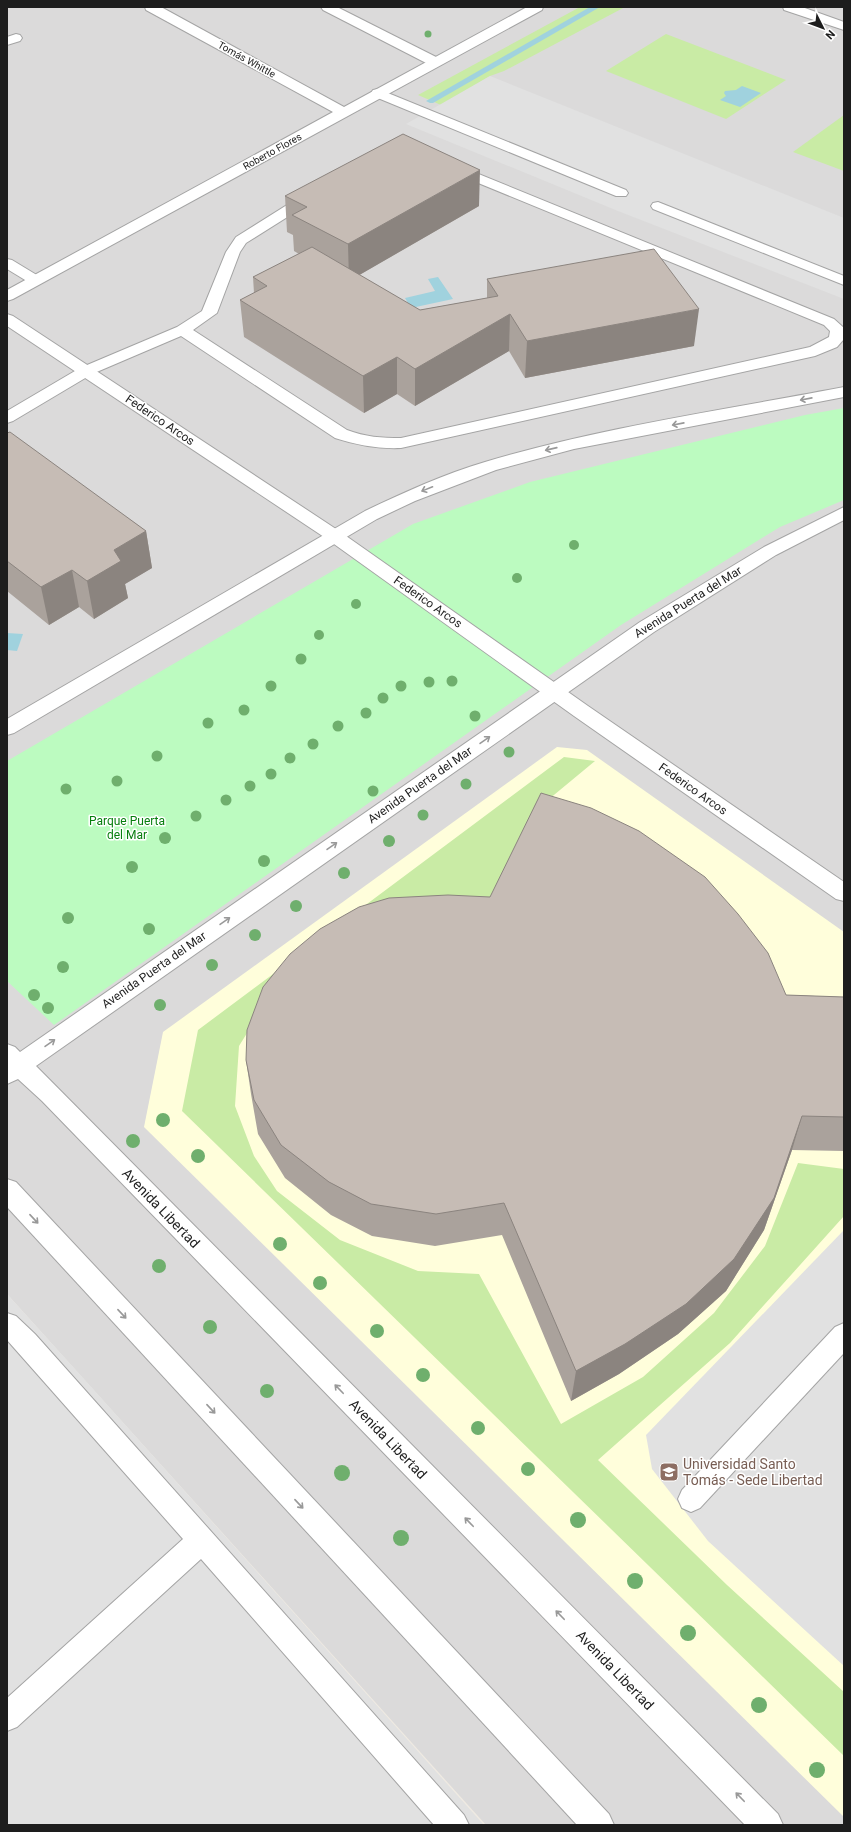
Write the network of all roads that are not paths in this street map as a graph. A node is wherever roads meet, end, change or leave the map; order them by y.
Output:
1 (151, 7) edge
2 (327, 7) edge
3 (537, 7) edge
4 (789, 7) edge
5 (844, 26) edge
6 (435, 62) junction
7 (378, 93) junction
8 (343, 112) junction
9 (442, 164) edge
10 (321, 189) edge
11 (621, 192) dead end
12 (658, 206) dead end
13 (7, 263) edge
14 (35, 280) junction
15 (844, 281) edge
16 (7, 296) edge
17 (7, 319) edge
18 (182, 330) junction
19 (86, 371) junction
20 (844, 392) edge
21 (7, 418) edge
22 (844, 513) edge
23 (334, 535) junction
24 (554, 692) junction
25 (7, 728) edge
26 (844, 893) edge
27 (11, 1065) edge
28 (7, 1190) edge
29 (7, 1324) edge
30 (844, 1335) edge
31 (692, 1499) dead end
32 (202, 1540) junction
33 (7, 1717) edge
34 (454, 1825) edge
35 (598, 1825) edge
36 (767, 1825) edge

1 - 8 street, Tomás Whittle
2 - 6 lane
3 - 6 street, Roberto Flores
4 - 5 street
6 - 7 street, Roberto Flores
7 - 8 street, Roberto Flores
7 - 11 lane
8 - 14 street, Roberto Flores
9 - 18 lane
10 - 18 lane
12 - 15 lane
13 - 14 lane
14 - 16 street, Roberto Flores
17 - 19 street, Federico Arcos
18 - 19 lane
19 - 21 lane
19 - 23 street, Federico Arcos
20 -> 23 street
22 - 24 street, Avenida Puerta del Mar
23 - 24 street, Federico Arcos
23 - 25 street
24 - 26 street, Federico Arcos
27 -> 24 street, Avenida Puerta del Mar
36 -> 27 street, Avenida Libertad
28 -> 35 street
29 - 32 lane
30 - 31 lane
32 - 33 lane
32 - 34 lane

